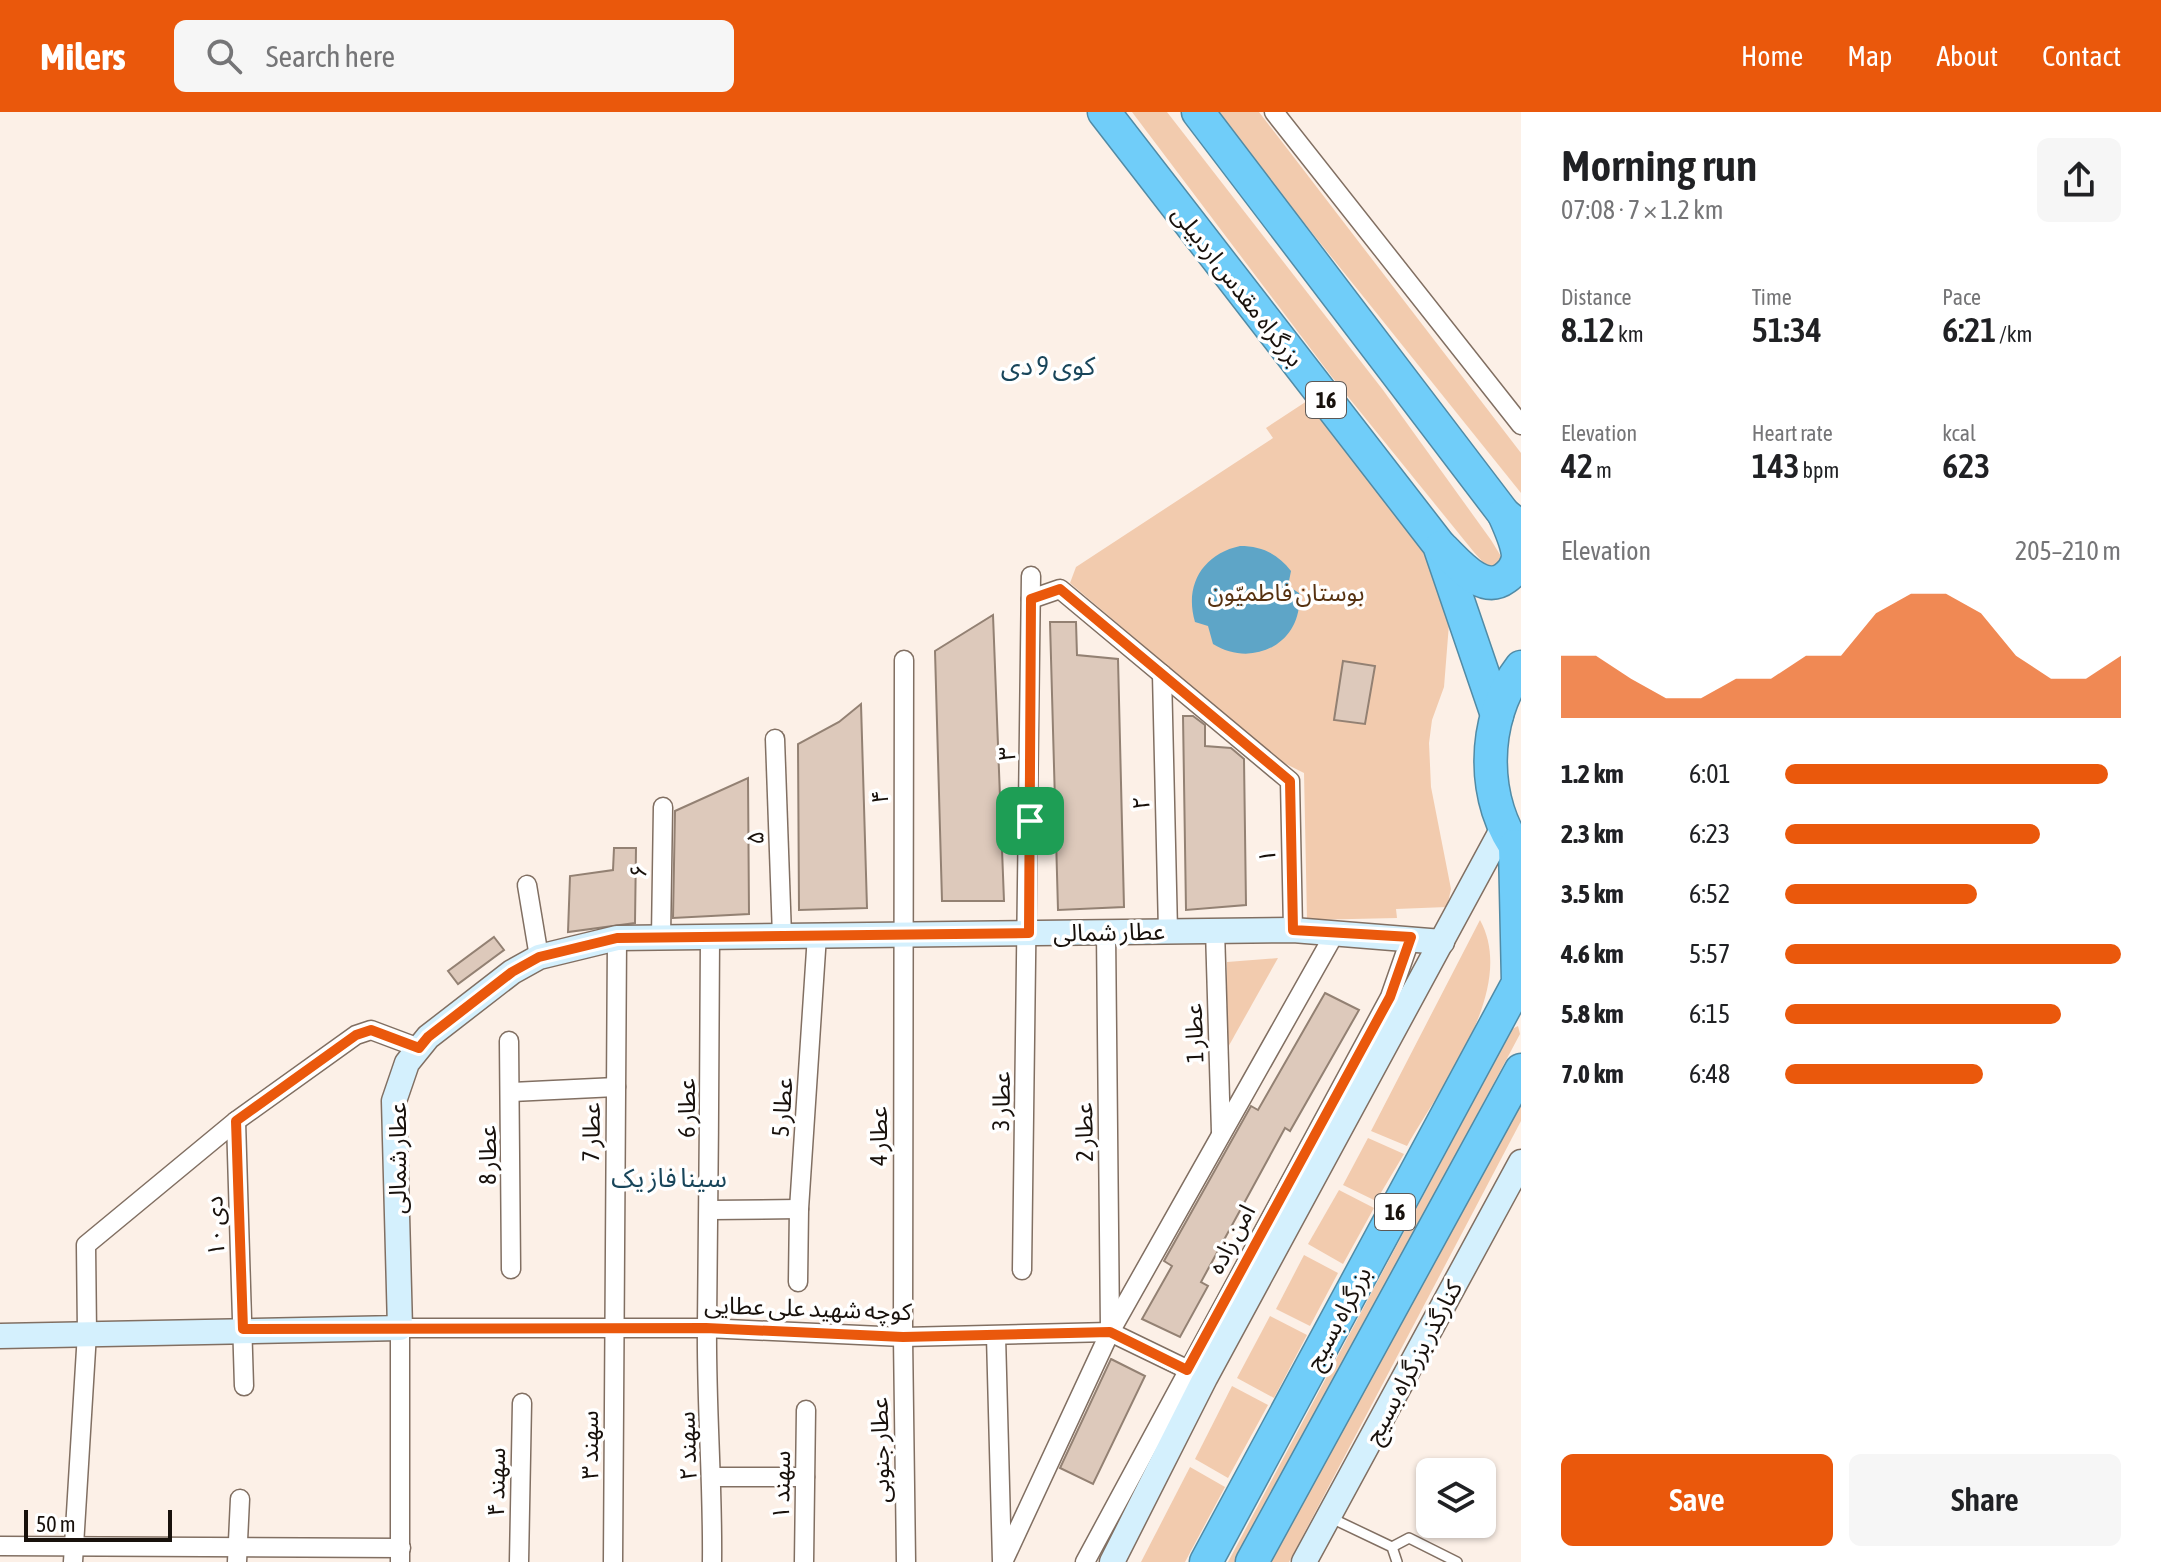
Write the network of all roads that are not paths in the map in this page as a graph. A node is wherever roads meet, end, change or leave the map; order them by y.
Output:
1 (1104, 112) edge
2 (1198, 112) edge
3 (1274, 112) edge
4 (1521, 425) edge
5 (1513, 521) edge
6 (1439, 545) junction
7 (1031, 576) dead end
8 (1031, 599) junction
9 (904, 660) dead end
10 (1521, 667) edge
11 (1162, 674) junction
12 (1497, 715) junction
13 (775, 739) dead end
14 (663, 807) dead end
15 (1513, 842) edge
16 (527, 885) dead end
17 (1215, 930) junction
18 (1293, 930) junction
19 (1168, 931) junction
20 (1106, 932) junction
21 (1029, 933) junction
22 (1335, 933) junction
23 (902, 934) junction
24 (817, 935) junction
25 (782, 936) junction
26 (661, 937) junction
27 (710, 937) junction
28 (1411, 937) junction
29 (617, 938) junction
30 (1442, 942) junction
31 (539, 957) junction
32 (1520, 982) edge
33 (509, 1041) dead end
34 (419, 1048) junction
35 (1521, 1070) edge
36 (616, 1087) junction
37 (512, 1092) junction
38 (236, 1121) junction
39 (1221, 1133) junction
40 (1521, 1162) edge
41 (799, 1209) junction
42 (711, 1210) junction
43 (511, 1269) dead end
44 (1022, 1270) dead end
45 (798, 1282) dead end
46 (613, 1327) junction
47 (400, 1328) junction
48 (706, 1328) junction
49 (243, 1329) junction
50 (1110, 1332) junction
51 (87, 1333) junction
52 (0, 1336) edge
53 (996, 1336) junction
54 (903, 1337) junction
55 (1196, 1374) junction
56 (244, 1386) dead end
57 (522, 1403) dead end
58 (806, 1410) dead end
59 (713, 1477) junction
60 (805, 1477) junction
61 (240, 1499) dead end
62 (1329, 1517) junction
63 (0, 1546) edge
64 (1392, 1547) junction
65 (74, 1554) edge
66 (237, 1554) edge
67 (400, 1555) edge
68 (1309, 1560) edge
69 (519, 1562) edge
70 (613, 1562) edge
71 (712, 1562) edge
72 (804, 1562) edge
73 (906, 1562) edge
74 (1002, 1562) edge
75 (1085, 1562) edge
76 (1112, 1562) edge
77 (1206, 1562) edge
78 (1252, 1562) edge
79 (1397, 1562) edge
80 (1457, 1562) edge

1 - 6 highway, بزرگراه مقدس اردبیلی / 16
2 - 5 highway
3 - 4 street
5 - 6 highway
6 - 12 highway, بزرگراه مقدس اردبیلی / 16
7 - 8 street, ۳
8 - 11 street
8 - 21 street, ۳
9 - 23 street, ۴
10 - 12 highway, 16
11 - 18 street, ۱
11 - 19 street, ۲
12 - 15 highway, 16
13 - 25 street, ۵
14 - 26 street, ۶
15 - 30 street
15 - 32 highway, بزرگراه بسیج / 16
16 - 31 street
17 - 18 street, عطار شمالی
17 - 19 street, عطار شمالی
17 - 39 street, عطار 1
18 - 22 street, عطار شمالی
19 - 20 street, عطار شمالی
20 - 21 street, عطار شمالی
20 - 50 street, عطار 2
21 - 23 street, عطار شمالی
21 - 44 street, عطار 3
22 - 28 street, عطار شمالی
22 - 39 street
23 - 24 street, عطار شمالی
23 - 54 street, عطار 4
24 - 25 street, عطار شمالی
24 - 41 street, عطار 5
25 - 27 street, عطار شمالی
26 - 27 street, عطار شمالی
26 - 29 street, عطار شمالی
27 - 42 street, عطار 6
28 - 30 street, عطار شمالی
28 - 55 street, امن زاده
29 - 31 street, عطار شمالی
29 - 36 street, عطار 7
30 - 55 street
31 - 34 street, عطار شمالی
32 - 77 highway, بزرگراه بسیج / 16
33 - 37 street, عطار 8
34 - 38 street
34 - 47 street, عطار شمالی
35 - 78 highway, بزرگراه بسیج / 16
36 - 37 street
36 - 46 street, عطار 7
37 - 43 street, عطار 8
38 - 49 street, دی ۱۰
38 - 51 street
39 - 50 street
40 - 62 street, کنارگذر بزرگراه بسیج
41 - 42 street
41 - 45 street, عطار 5
42 - 48 street, عطار 6
46 - 47 street, کوچه شهید علی عطایی
46 - 48 street, کوچه شهید علی عطایی
46 - 70 street, سهند ۳
47 - 49 street
47 - 67 street, عطار شمالی
48 - 54 street, کوچه شهید علی عطایی
48 - 59 street, سهند ۲
49 - 51 street
49 - 56 street, دی ۱۰
50 - 53 street, کوچه شهید علی عطایی
50 - 55 street, کوچه شهید علی عطایی
50 - 74 street
51 - 52 street
51 - 65 street
53 - 54 street, کوچه شهید علی عطایی
53 - 74 street
54 - 73 street, عطار جنوبی
55 - 75 street, امن زاده
55 - 76 street
57 - 69 street, سهند ۴
58 - 60 street, سهند ۱
59 - 60 street
59 - 71 street, سهند ۲
60 - 72 street, سهند ۱
61 - 66 street
62 - 64 lane
62 - 68 street, کنارگذر بزرگراه بسیج
63 - 65 street
64 - 79 lane
64 - 80 lane
65 - 66 street
66 - 67 street

